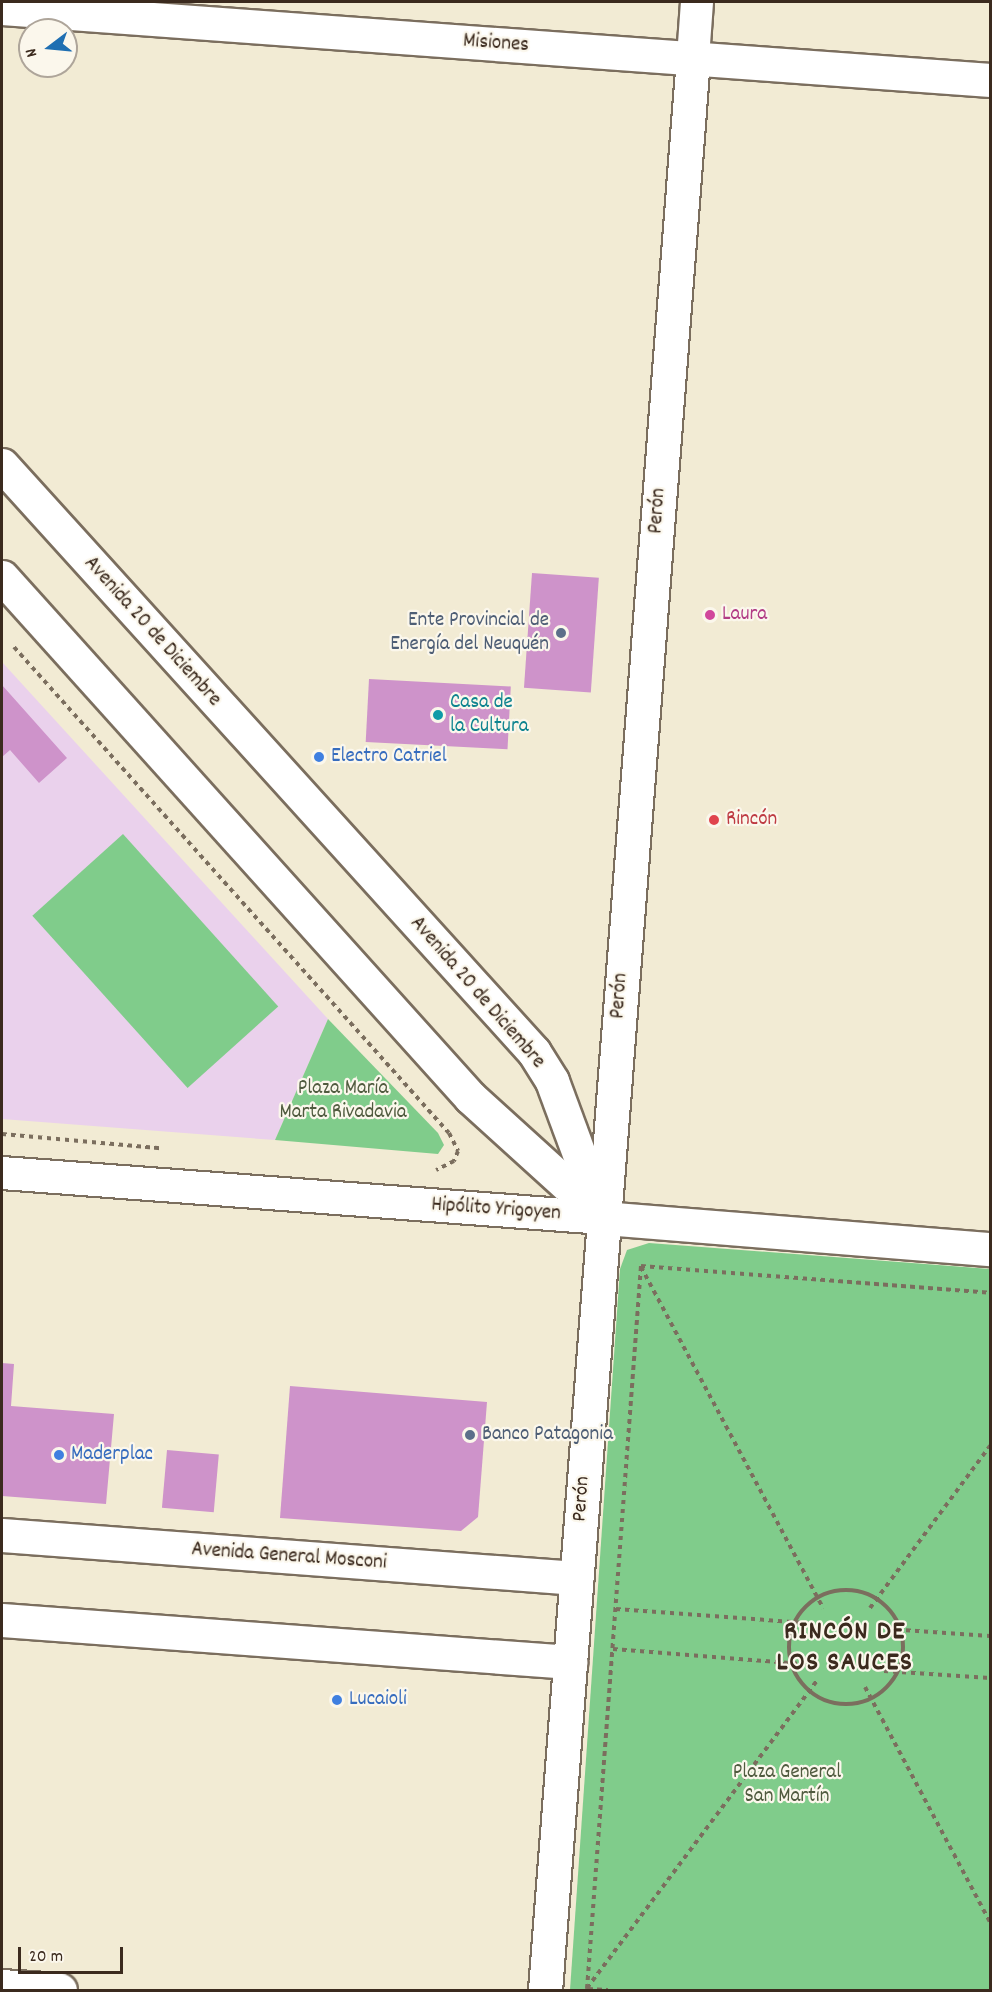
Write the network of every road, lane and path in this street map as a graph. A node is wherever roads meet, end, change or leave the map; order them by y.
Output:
1 (697, 2) edge
2 (2, 8) edge
3 (693, 58) junction
4 (990, 80) edge
5 (2, 465) edge
6 (2, 578) edge
7 (9, 642) dead end
8 (2, 1134) edge
9 (164, 1148) dead end
10 (429, 1171) dead end
11 (2, 1173) edge
12 (603, 1218) junction
13 (990, 1249) edge
14 (641, 1266) junction
15 (990, 1293) edge
16 (990, 1446) edge
17 (2, 1535) edge
18 (576, 1578) junction
19 (817, 1596) junction
20 (878, 1599) junction
21 (823, 1608) dead end
22 (870, 1608) dead end
23 (616, 1609) junction
24 (2, 1620) edge
25 (794, 1622) junction
26 (808, 1623) dead end
27 (888, 1629) dead end
28 (901, 1629) junction
29 (990, 1636) edge
30 (613, 1649) junction
31 (570, 1662) junction
32 (790, 1663) junction
33 (805, 1664) dead end
34 (884, 1671) dead end
35 (898, 1671) junction
36 (990, 1678) edge
37 (817, 1680) dead end
38 (865, 1687) dead end
39 (809, 1691) junction
40 (871, 1699) junction
41 (990, 1922) edge
42 (2, 1986) edge
43 (587, 1989) junction
44 (61, 1990) edge
45 (545, 1990) edge
46 (608, 1990) edge

1 - 3 street, Perón
2 - 3 street, Misiones
3 - 4 street, Misiones
3 - 12 street, Perón
5 - 12 street, Avenida 20 de Diciembre
6 - 12 street
7 - 10 path
8 - 9 path
11 - 12 street, Hipólito Yrigoyen
12 - 13 street, Hipólito Yrigoyen
12 - 18 street, Perón
14 - 15 path
14 - 19 path
14 - 23 path
16 - 20 path
17 - 18 street, Avenida General Mosconi
18 - 31 street, Perón
19 - 20 path
19 - 21 path
19 - 25 path
20 - 22 path
20 - 28 path
23 - 25 path
23 - 30 path
24 - 31 street
25 - 26 path
25 - 32 path
27 - 28 path
28 - 29 path
28 - 35 path
30 - 32 path
30 - 43 path
31 - 45 street, Perón
32 - 33 path
32 - 39 path
34 - 35 path
35 - 36 path
35 - 40 path
37 - 39 path
38 - 40 path
39 - 40 path
39 - 43 path
40 - 41 path
42 - 44 street
43 - 46 path

